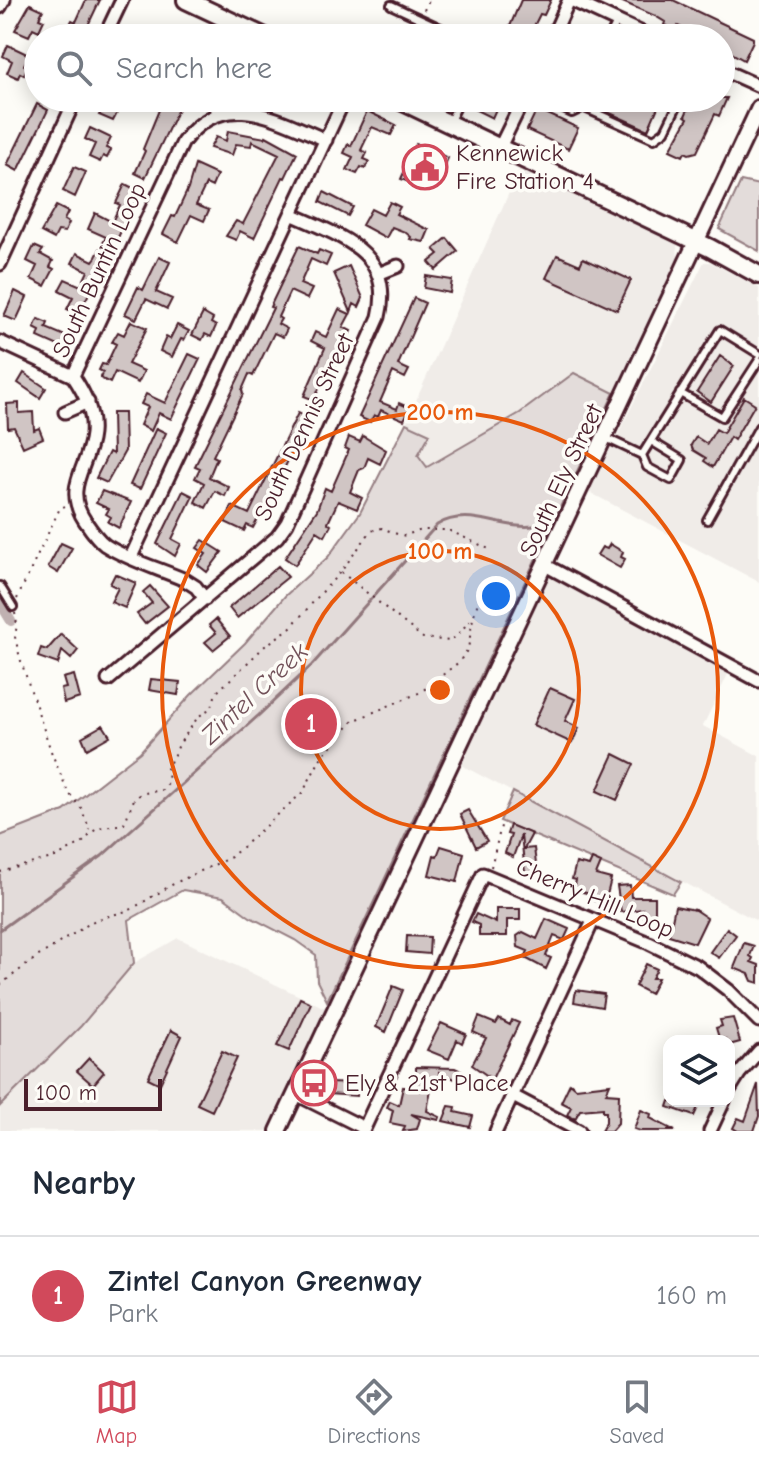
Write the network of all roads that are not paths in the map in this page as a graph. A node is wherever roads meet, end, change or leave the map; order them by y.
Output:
1 (4, 0) edge
2 (122, 0) edge
3 (186, 0) edge
4 (570, 0) edge
5 (391, 5) dead end
6 (0, 7) edge
7 (617, 22) joint
8 (111, 24) edge
9 (237, 24) edge
10 (431, 24) edge
11 (559, 24) edge
12 (622, 24) edge
13 (735, 75) edge
14 (759, 86) edge
15 (759, 108) edge
16 (70, 112) edge
17 (234, 112) edge
18 (254, 112) edge
19 (339, 112) edge
20 (425, 112) edge
21 (454, 112) edge
22 (517, 112) edge
23 (595, 112) edge
24 (674, 112) edge
25 (219, 114) joint
26 (449, 123) junction
27 (326, 140) junction
28 (500, 147) junction
29 (291, 214) junction
30 (697, 242) junction
31 (0, 264) edge
32 (398, 266) dead end
33 (378, 274) junction
34 (759, 275) edge
35 (0, 342) edge
36 (759, 357) edge
37 (73, 376) junction
38 (680, 393) junction
39 (88, 402) junction
40 (65, 412) dead end
41 (759, 427) edge
42 (606, 438) junction
43 (651, 441) junction
44 (642, 455) junction
45 (707, 520) dead end
46 (131, 557) junction
47 (545, 565) junction
48 (0, 586) edge
49 (205, 599) junction
50 (13, 607) road end
51 (108, 680) dead end
52 (759, 681) edge
53 (593, 921) junction
54 (759, 1021) edge
55 (759, 1051) edge
56 (735, 1080) edge
57 (296, 1094) junction
58 (513, 1096) junction
59 (721, 1107) edge
60 (363, 1129) edge
61 (278, 1131) edge
62 (496, 1131) edge
63 (579, 1131) edge
64 (710, 1131) edge

1 - 6 street
2 - 8 street
3 - 9 main road
4 - 7 street
4 - 11 street
5 - 10 lane
7 - 12 street
13 - 14 street
15 - 30 street, South Ely Street
16 - 31 street
17 - 25 street
18 - 27 street
19 - 27 street
20 - 26 main road
21 - 26 lane
22 - 28 street
23 - 24 lane
25 - 37 street, South Buntin Loop
26 - 28 main road
27 - 29 street
28 - 30 main road
29 - 33 street
29 - 46 street
30 - 34 main road
30 - 42 street, South Ely Street
32 - 33 street
33 - 49 street, South Dennis Street
35 - 37 street
36 - 38 lane
36 - 38 lane
37 - 39 street, South Buntin Loop
38 - 43 lane
39 - 40 street
39 - 46 street, South Buntin Loop
41 - 45 lane
42 - 44 lane
42 - 47 street, South Ely Street
43 - 44 lane
43 - 44 lane
46 - 49 street
47 - 52 street
47 - 57 street, South Ely Street
48 - 50 lane
49 - 51 street, South Dennis Street
53 - 54 street, Cherry Hill Loop
53 - 58 street
53 - 60 street, Cherry Hill Loop
55 - 56 street
57 - 60 street
57 - 61 street, South Ely Street
58 - 62 street
58 - 63 street
59 - 64 street

